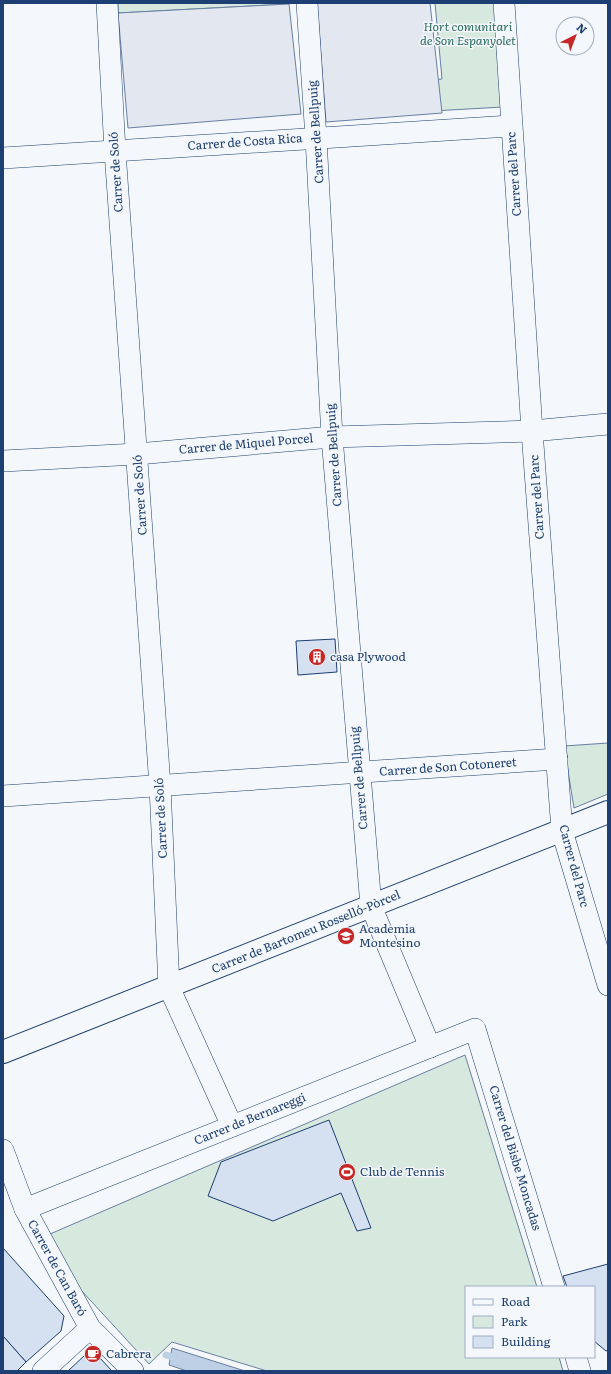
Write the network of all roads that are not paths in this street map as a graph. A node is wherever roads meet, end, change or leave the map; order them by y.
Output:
1 (107, 3) edge
2 (307, 3) edge
3 (504, 3) edge
4 (511, 126) junction
5 (316, 138) junction
6 (115, 151) junction
7 (3, 158) edge
8 (608, 424) edge
9 (532, 431) junction
10 (332, 437) junction
11 (137, 454) junction
12 (3, 461) edge
13 (557, 759) junction
14 (359, 773) junction
15 (160, 786) junction
16 (3, 796) edge
17 (608, 812) edge
18 (562, 831) junction
19 (371, 906) junction
20 (608, 985) edge
21 (169, 987) junction
22 (475, 1029) joint
23 (430, 1047) junction
24 (3, 1052) edge
25 (232, 1126) junction
26 (3, 1150) edge
27 (24, 1209) junction
28 (554, 1286) edge
29 (90, 1328) junction
30 (576, 1358) edge
31 (43, 1371) edge
32 (133, 1371) edge
33 (580, 1371) edge

1 - 6 street, Carrer de Soló
2 - 5 street, Carrer de Bellpuig
3 - 4 street, Carrer del Parc
4 - 5 street, Carrer de Costa Rica
4 - 9 street, Carrer del Parc
5 - 6 street, Carrer de Costa Rica
5 - 10 street, Carrer de Bellpuig
6 - 7 street, Carrer de Costa Rica
6 - 11 street, Carrer de Soló
8 - 9 street, Carrer de Miquel Porcel
9 - 10 street, Carrer de Miquel Porcel
9 - 13 street, Carrer del Parc
10 - 11 street, Carrer de Miquel Porcel
10 - 14 street, Carrer de Bellpuig
11 - 12 street, Carrer de Miquel Porcel
11 - 15 street, Carrer de Soló
13 - 14 street, Carrer de Son Cotoneret
13 - 18 street, Carrer del Parc
14 - 15 street, Carrer de Son Cotoneret
14 - 19 street, Carrer de Bellpuig
15 - 16 street, Carrer de Son Cotoneret
15 - 21 street, Carrer de Soló
17 - 18 street, Carrer de Bartomeu Rosselló-Pòrcel
18 - 19 street, Carrer de Bartomeu Rosselló-Pòrcel
18 - 20 street, Carrer del Parc
19 - 21 street, Carrer de Bartomeu Rosselló-Pòrcel
19 - 23 street, Carrer de Bellpuig
21 - 24 street, Carrer de Bartomeu Rosselló-Pòrcel
21 - 25 street
22 - 23 street, Carrer de Bernareggi
22 - 28 street, Carrer del Bisbe Moncadas
23 - 25 street, Carrer de Bernareggi
25 - 27 street, Carrer de Bernareggi
26 - 27 street, Carrer de Can Baró
27 - 29 street, Carrer de Can Baró
29 - 31 street
29 - 32 street, Carrer de Can Baró
30 - 33 street

